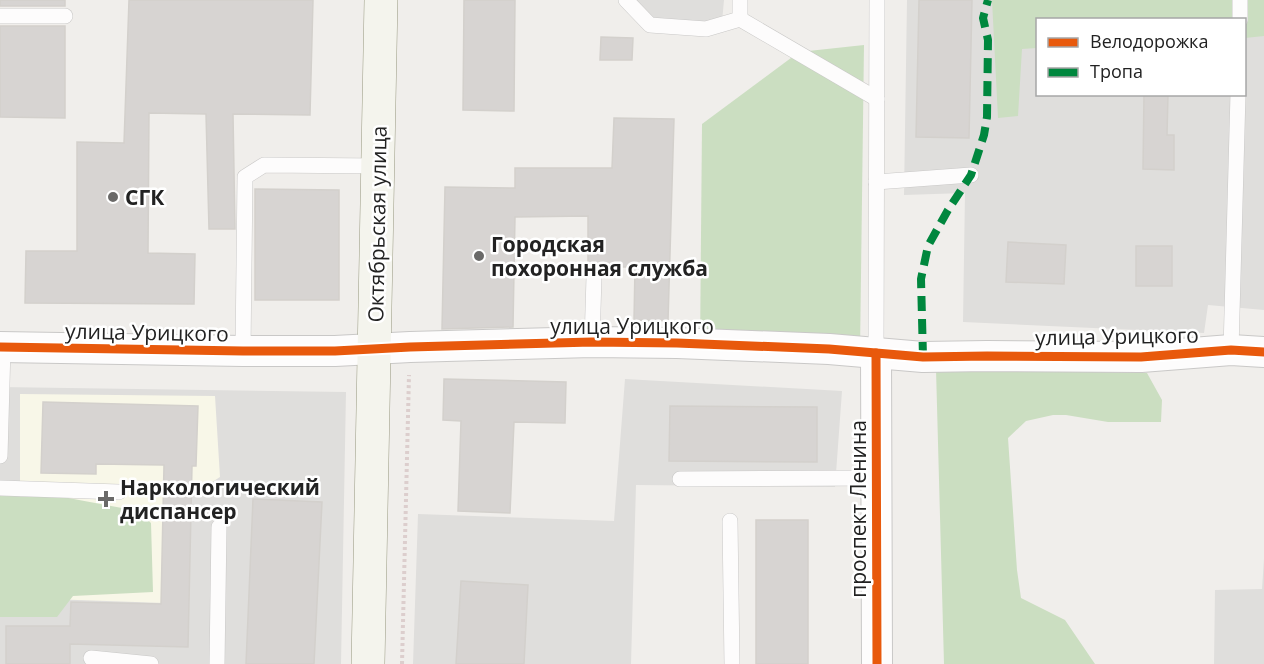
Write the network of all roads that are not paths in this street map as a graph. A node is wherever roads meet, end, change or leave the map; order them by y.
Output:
1 (381, 0) edge
2 (626, 0) edge
3 (740, 0) edge
4 (877, 0) edge
5 (1240, 0) edge
6 (0, 16) edge
7 (65, 16) dead end
8 (1240, 18) edge
9 (740, 19) junction
10 (1238, 96) edge
11 (877, 99) junction
12 (378, 166) junction
13 (971, 175) dead end
14 (876, 182) junction
15 (594, 277) dead end
16 (592, 342) junction
17 (1, 347) edge
18 (374, 350) junction
19 (1231, 350) junction
20 (243, 351) junction
21 (1264, 352) edge
22 (876, 353) junction
23 (0, 456) edge
24 (876, 478) junction
25 (680, 479) dead end
26 (0, 488) edge
27 (119, 492) dead end
28 (730, 521) dead end
29 (219, 527) dead end
30 (91, 658) dead end
31 (151, 664) edge
32 (218, 664) edge
33 (368, 664) edge
34 (732, 664) edge
35 (877, 664) edge

1 - 12 main road, Октябрьская улица
2 - 9 lane
3 - 9 lane
4 - 11 lane
5 - 8 lane
6 - 7 lane
9 - 11 lane
10 - 19 lane
11 - 14 lane
12 - 18 main road, Октябрьская улица
12 - 20 lane
13 - 14 lane
14 - 22 lane
15 - 16 lane
16 - 18 street, улица Урицкого
16 - 22 street, улица Урицкого
17 - 20 street, улица Урицкого
17 - 23 lane
18 - 20 street, улица Урицкого
18 - 33 main road, Октябрьская улица
19 - 21 street, улица Урицкого
19 - 22 street, улица Урицкого
22 - 24 street, проспект Ленина
24 - 25 lane
24 - 35 street, проспект Ленина
26 - 27 lane
28 - 34 lane
29 - 32 lane
30 - 31 lane

